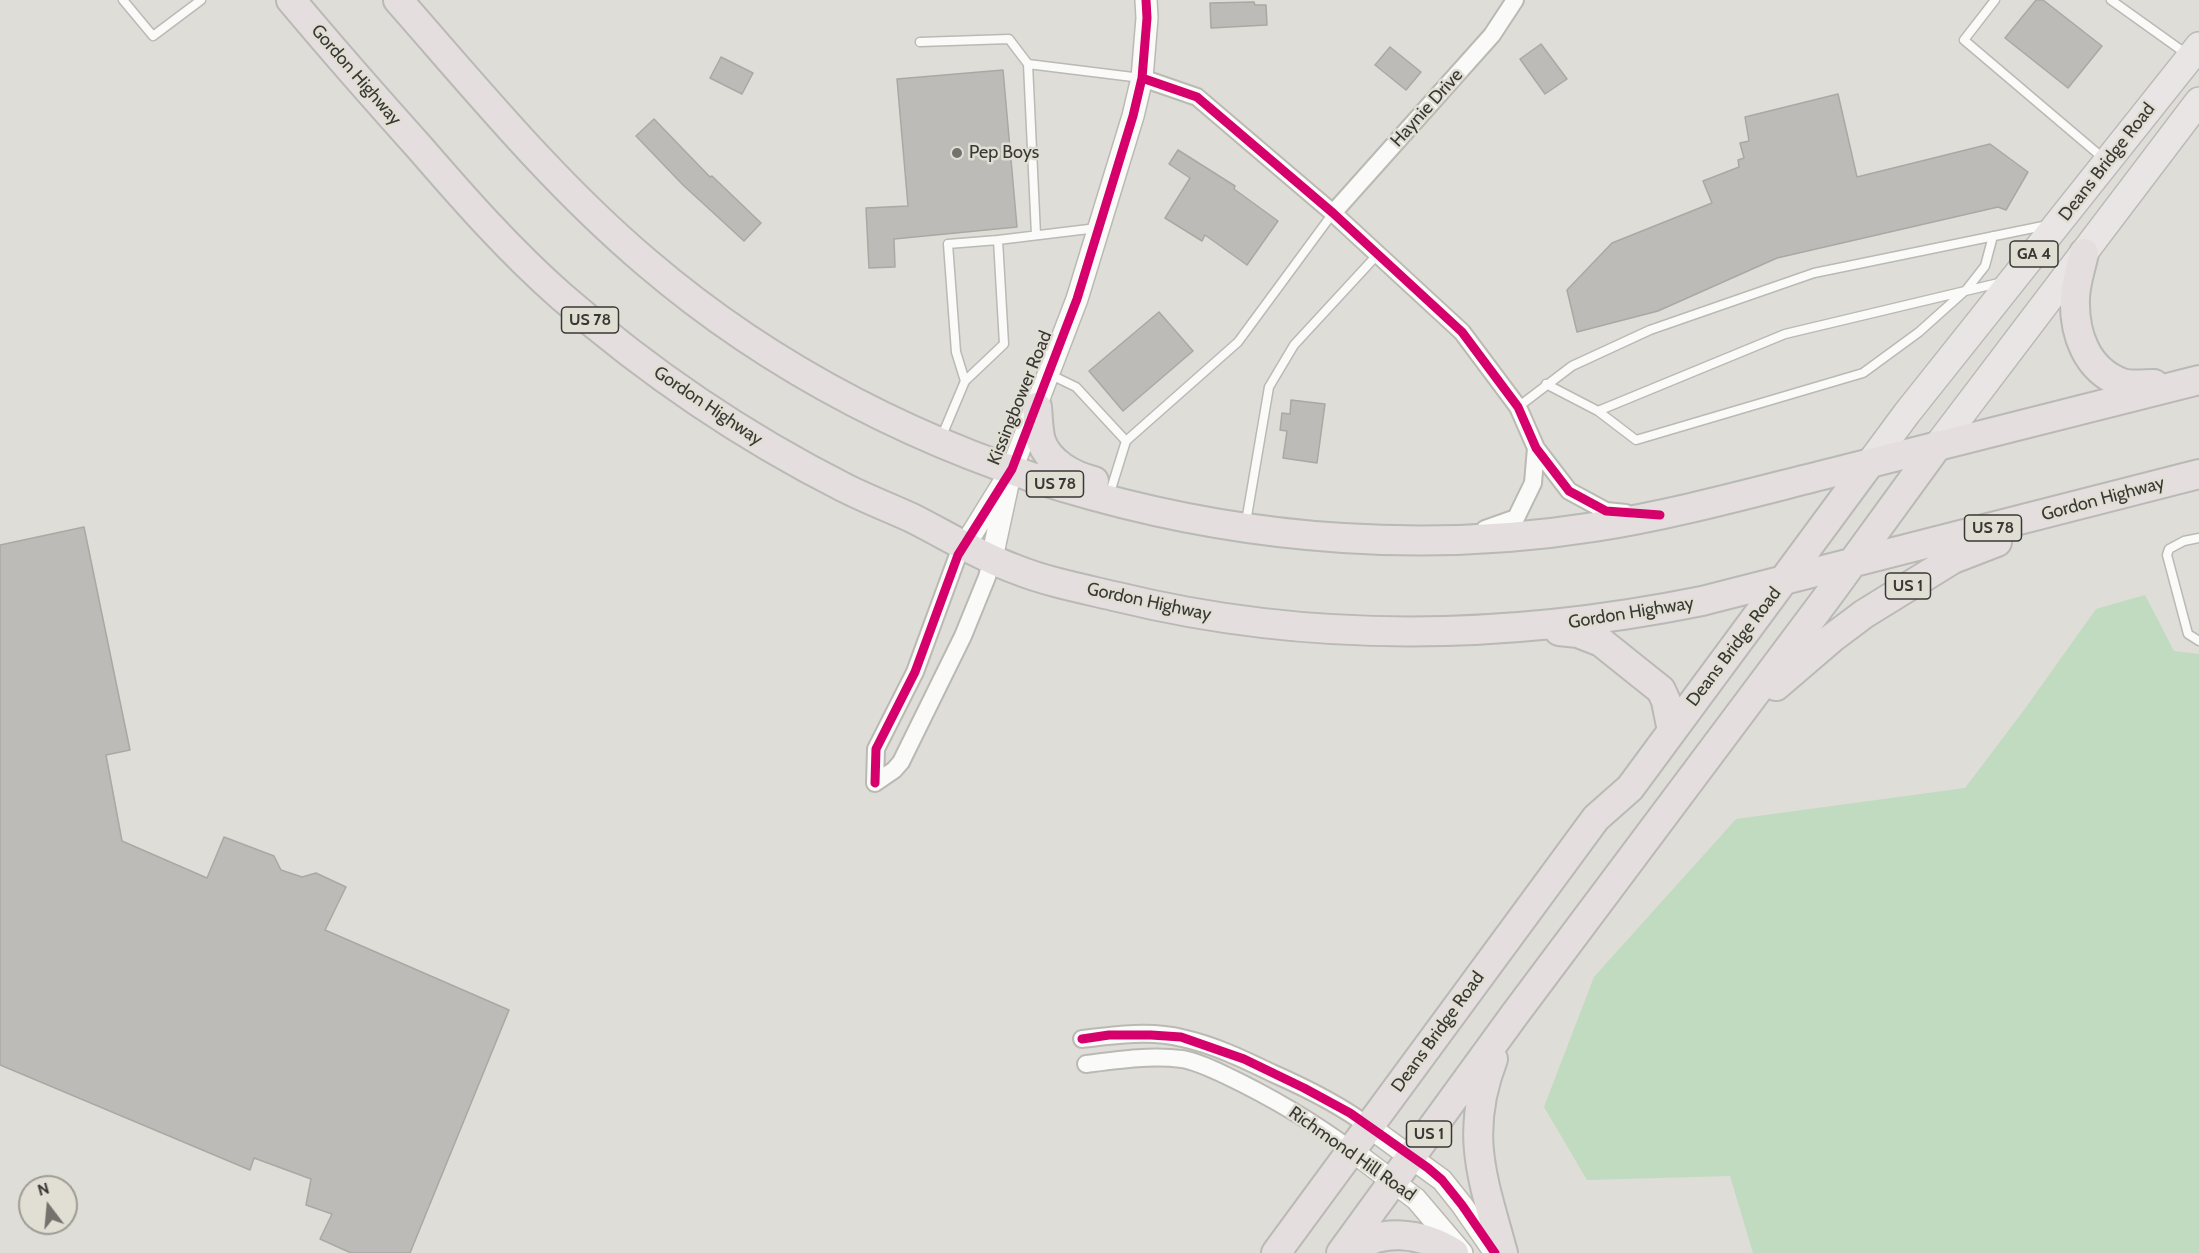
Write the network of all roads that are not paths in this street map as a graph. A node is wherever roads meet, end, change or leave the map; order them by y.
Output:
1 (123, 0) edge
2 (201, 0) edge
3 (291, 0) edge
4 (398, 0) edge
5 (1146, 0) edge
6 (1515, 0) edge
7 (1995, 0) edge
8 (2111, 0) edge
9 (920, 42) dead end
10 (2195, 51) edge
11 (1028, 64) junction
12 (1142, 78) junction
13 (2199, 101) edge
14 (2107, 162) junction
15 (1333, 213) junction
16 (2058, 223) junction
17 (1099, 227) junction
18 (1036, 235) junction
19 (1993, 236) junction
20 (999, 240) junction
21 (2084, 253) junction
22 (1378, 254) junction
23 (2013, 280) junction
24 (1967, 289) junction
25 (1049, 374) junction
26 (2197, 380) edge
27 (966, 381) junction
28 (1546, 384) junction
29 (1037, 407) junction
30 (1518, 407) junction
31 (1598, 411) junction
32 (1126, 441) junction
33 (940, 442) junction
34 (1938, 445) junction
35 (1536, 448) junction
36 (1870, 463) junction
37 (1012, 469) junction
38 (2199, 474) edge
39 (1112, 486) junction
40 (2134, 491) junction
41 (1660, 515) junction
42 (1245, 529) junction
43 (2199, 538) edge
44 (1453, 540) junction
45 (964, 545) junction
46 (992, 558) junction
47 (1852, 563) junction
48 (1784, 580) junction
49 (1530, 627) junction
50 (2199, 641) edge
51 (1672, 731) junction
52 (1718, 741) junction
53 (1510, 1020) junction
54 (1082, 1039) dead end
55 (1086, 1064) dead end
56 (1368, 1126) junction
57 (1351, 1150) junction
58 (1412, 1156) junction
59 (1394, 1181) junction
60 (1476, 1247) edge
61 (1276, 1253) edge
62 (1341, 1253) edge
63 (1350, 1253) edge

1 - 2 lane
3 - 45 highway, Gordon Highway / US 78
4 - 33 highway, US 78
5 - 12 street, Kissingbower Road
6 - 15 street, Haynie Drive
7 - 14 lane
8 - 10 lane
9 - 11 lane
10 - 14 main road, Deans Bridge Road / GA 4
11 - 12 lane
11 - 18 lane
12 - 15 street
12 - 17 street, Kissingbower Road
13 - 21 main road, Deans Bridge Road / GA 4
14 - 16 main road, Deans Bridge Road / GA 4
15 - 22 street
15 - 32 lane
16 - 19 lane
16 - 23 main road, Deans Bridge Road / GA 4
17 - 18 lane
17 - 25 street, Kissingbower Road
18 - 20 lane
19 - 24 lane
19 - 28 lane
20 - 27 lane
20 - 27 lane
21 - 26 highway
21 - 34 main road, Deans Bridge Road / GA 4
22 - 30 street
22 - 42 lane
23 - 24 lane
23 - 36 main road, Deans Bridge Road / GA 4
24 - 31 lane
24 - 31 lane
25 - 29 street, Kissingbower Road
25 - 32 lane
26 - 34 highway
27 - 33 lane
28 - 30 lane
28 - 31 lane
29 - 37 street, Kissingbower Road
29 - 39 highway
30 - 35 street
32 - 39 lane
33 - 37 highway, US 78
34 - 36 highway
34 - 47 highway, Deans Bridge Road / GA 4
35 - 41 street
35 - 44 street
36 - 41 highway, US 78
36 - 48 highway, Deans Bridge Road
37 - 42 highway, US 78
37 - 45 street, Kissingbower Road
37 - 46 street, Kissingbower Road
38 - 40 highway, Gordon Highway / US 1
39 - 42 highway
40 - 47 highway, Gordon Highway / US 78
40 - 52 highway, US 1
41 - 44 highway, US 78
42 - 44 highway, US 78
43 - 50 lane
45 - 46 highway, Gordon Highway / US 78
45 - 46 street, Kissingbower Road
46 - 49 highway, Gordon Highway / US 78
47 - 48 highway, Gordon Highway / US 78
47 - 52 highway, Deans Bridge Road / GA 4
48 - 49 highway, Gordon Highway / US 78
48 - 51 highway, Deans Bridge Road
49 - 51 highway
51 - 56 highway, Deans Bridge Road
52 - 53 highway, Deans Bridge Road / US 1
53 - 58 highway, Deans Bridge Road / US 1
53 - 60 highway
54 - 56 street, Richmond Hill Road
55 - 57 street, Richmond Hill Road
56 - 57 highway, Deans Bridge Road
56 - 58 street, Richmond Hill Road
57 - 59 street, Richmond Hill Road
57 - 61 highway, Deans Bridge Road
58 - 59 highway, Deans Bridge Road / US 1
58 - 60 street, Richmond Hill Road
59 - 60 street, Richmond Hill Road
59 - 62 highway, Deans Bridge Road / US 1
60 - 63 highway

